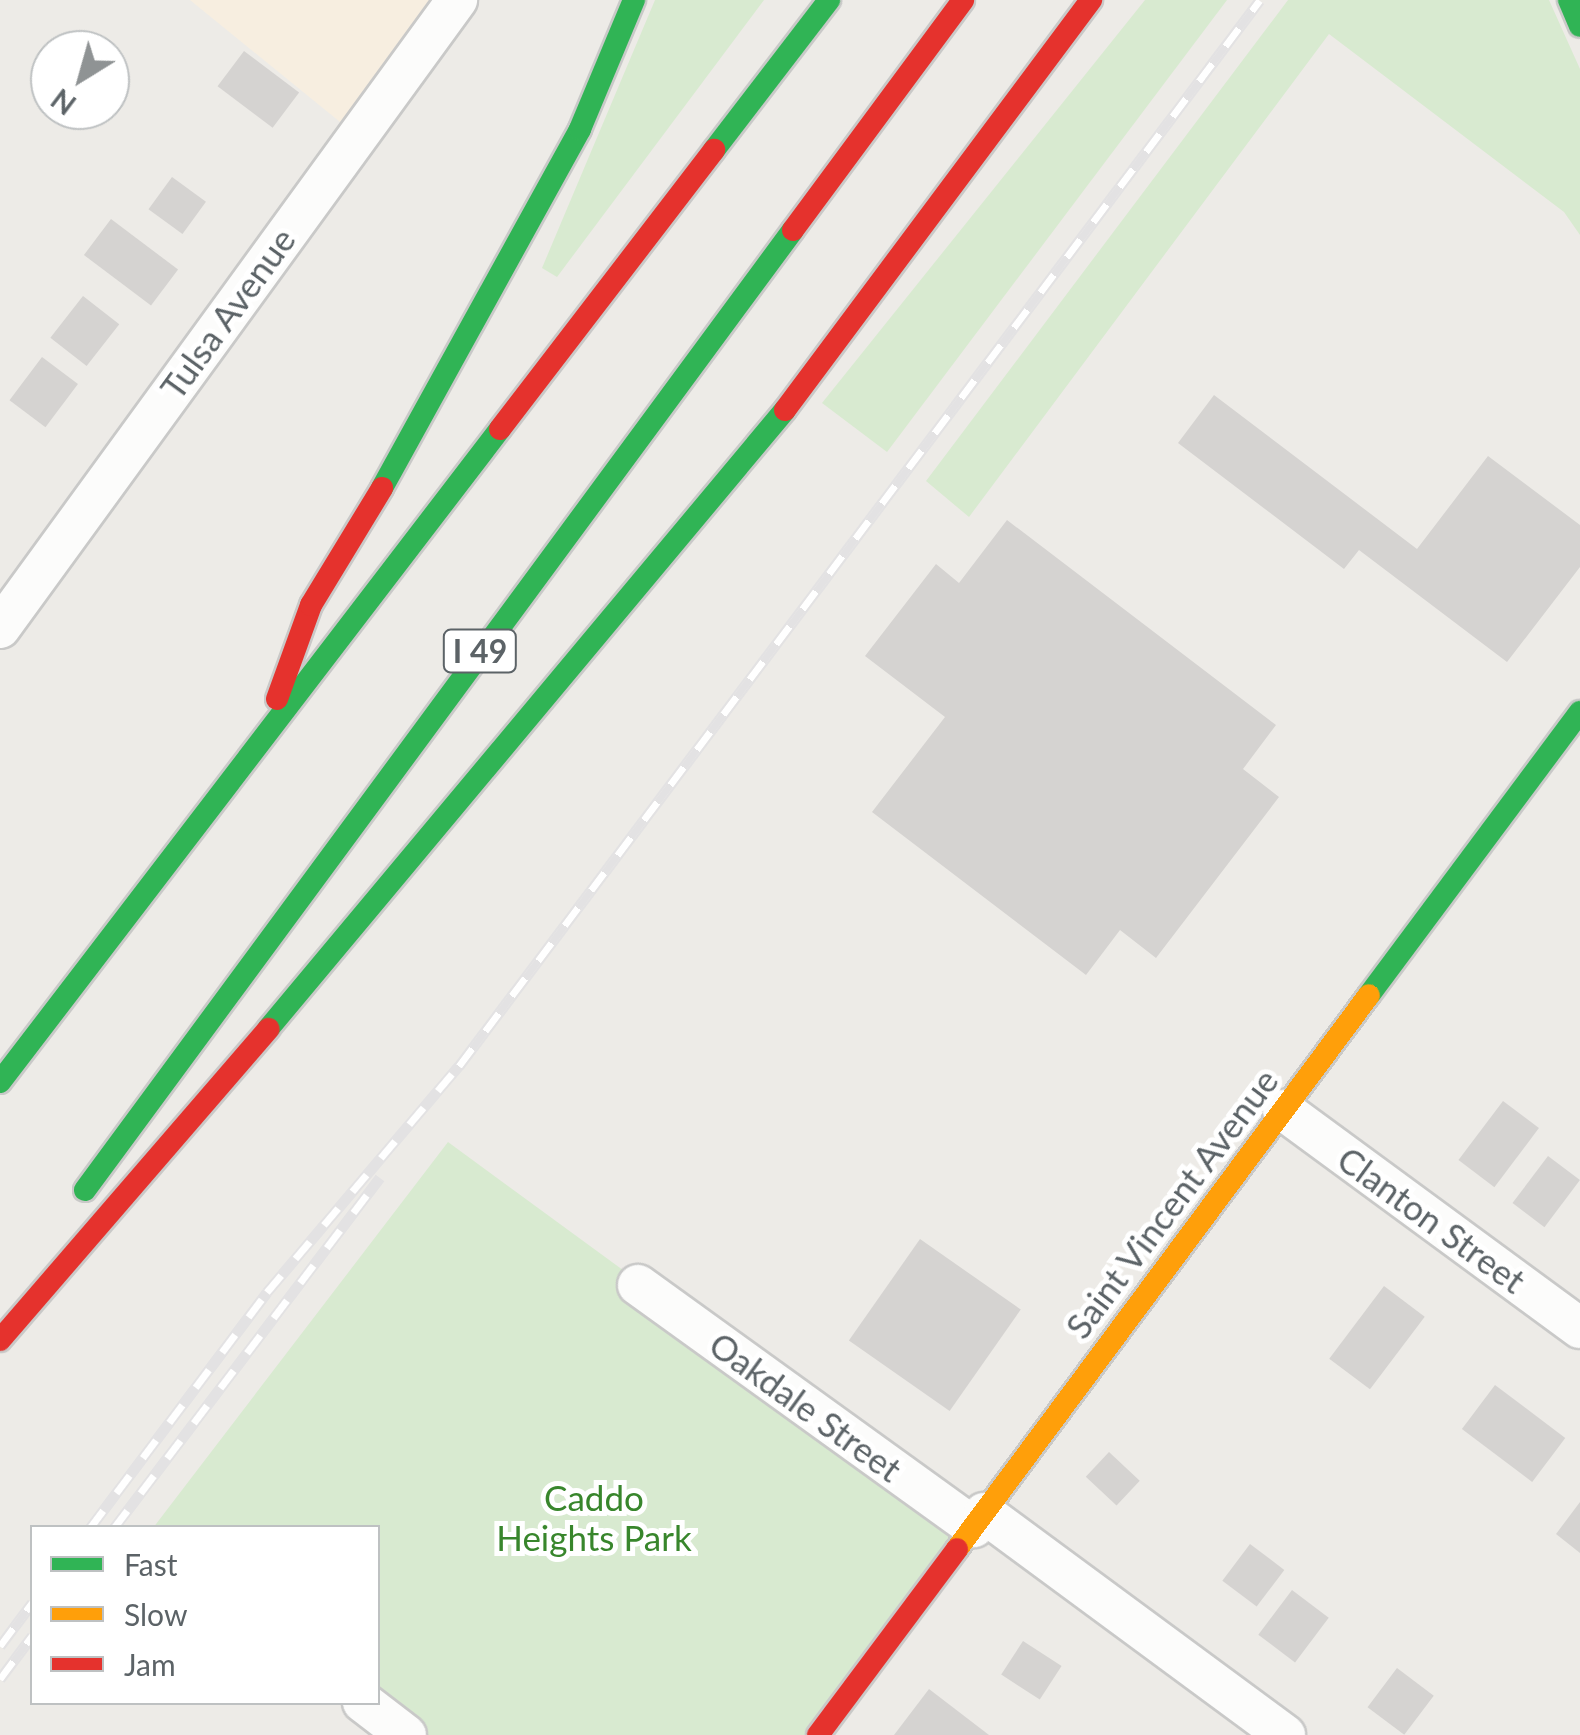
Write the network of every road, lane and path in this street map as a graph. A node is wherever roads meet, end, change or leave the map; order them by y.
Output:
1 (457, 0) edge
2 (634, 0) edge
3 (830, 0) edge
4 (963, 0) edge
5 (1091, 0) edge
6 (1569, 0) edge
7 (1580, 26) edge
8 (0, 628) edge
9 (1580, 712) edge
10 (260, 748) junction
11 (0, 1082) edge
12 (1283, 1110) junction
13 (68, 1213) dead end
14 (34, 1259) dead end
15 (638, 1285) dead end
16 (0, 1305) edge
17 (1580, 1328) edge
18 (0, 1340) edge
19 (979, 1520) junction
20 (367, 1705) edge
21 (406, 1735) edge
22 (818, 1735) edge
23 (1284, 1735) edge

1 - 8 street, Tulsa Avenue
2 - 10 main road
3 - 10 main road
4 - 13 main road, I 49
5 - 18 main road
6 - 7 main road
9 - 12 main road, Saint Vincent Avenue
10 - 11 main road
12 - 17 street, Clanton Street
12 - 19 main road, Saint Vincent Avenue
14 - 16 main road
15 - 19 street, Oakdale Street
19 - 22 main road, Saint Vincent Avenue
19 - 23 street, Oakdale Street
20 - 21 street

